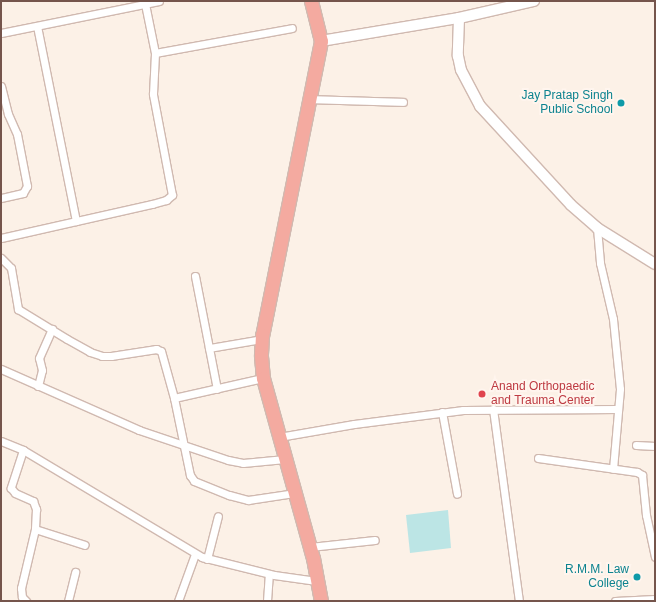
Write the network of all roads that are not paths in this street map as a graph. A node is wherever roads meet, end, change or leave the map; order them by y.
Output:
1 (159, 1) edge
2 (311, 1) edge
3 (534, 1) edge
4 (145, 4) junction
5 (459, 18) junction
6 (37, 26) junction
7 (292, 28) dead end
8 (1, 33) edge
9 (321, 42) junction
10 (155, 54) junction
11 (1, 86) edge
12 (310, 98) junction
13 (403, 102) dead end
14 (1, 198) edge
15 (76, 221) junction
16 (597, 228) junction
17 (1, 238) edge
18 (1, 258) edge
19 (655, 264) edge
20 (195, 276) dead end
21 (52, 329) junction
22 (262, 339) junction
23 (208, 348) junction
24 (1, 369) edge
25 (263, 378) junction
26 (38, 386) junction
27 (217, 389) junction
28 (174, 398) junction
29 (493, 409) junction
30 (618, 409) junction
31 (442, 412) junction
32 (279, 437) junction
33 (1, 441) edge
34 (183, 444) junction
35 (636, 445) dead end
36 (655, 446) edge
37 (23, 450) junction
38 (538, 458) dead end
39 (285, 459) junction
40 (613, 469) junction
41 (295, 493) junction
42 (457, 494) dead end
43 (218, 516) dead end
44 (35, 529) junction
45 (375, 540) dead end
46 (85, 545) dead end
47 (310, 547) junction
48 (195, 554) junction
49 (655, 557) edge
50 (207, 559) junction
51 (75, 572) dead end
52 (269, 574) junction
53 (317, 582) junction
54 (655, 599) edge
55 (26, 601) edge
56 (68, 601) edge
57 (178, 601) edge
58 (267, 601) edge
59 (321, 601) edge
60 (519, 601) edge
61 (615, 601) edge

1 - 4 street
2 - 9 highway
3 - 5 street
4 - 6 street
4 - 10 street
5 - 9 street
5 - 16 street
6 - 8 street
6 - 15 street
7 - 10 street
9 - 12 highway
10 - 15 street
11 - 14 street
12 - 13 street
12 - 22 highway
15 - 17 street
16 - 19 street
16 - 30 street
18 - 21 street
20 - 23 street
21 - 26 street
21 - 28 street
22 - 23 street
22 - 25 highway
23 - 27 street
24 - 26 street
25 - 27 street
25 - 32 highway
26 - 34 street
27 - 28 street
28 - 34 street
29 - 30 street
29 - 31 street
29 - 60 street
30 - 40 street
31 - 32 street
31 - 42 street
32 - 39 highway
33 - 37 street
34 - 39 street
34 - 41 street
35 - 36 street
37 - 44 street
37 - 48 street
38 - 40 street
39 - 41 highway
40 - 49 street
41 - 47 highway
43 - 50 street
44 - 46 street
44 - 55 street
45 - 47 street
47 - 53 highway
48 - 50 street
48 - 57 street
50 - 52 street
51 - 56 street
52 - 53 street
52 - 58 street
53 - 59 highway
54 - 61 street

